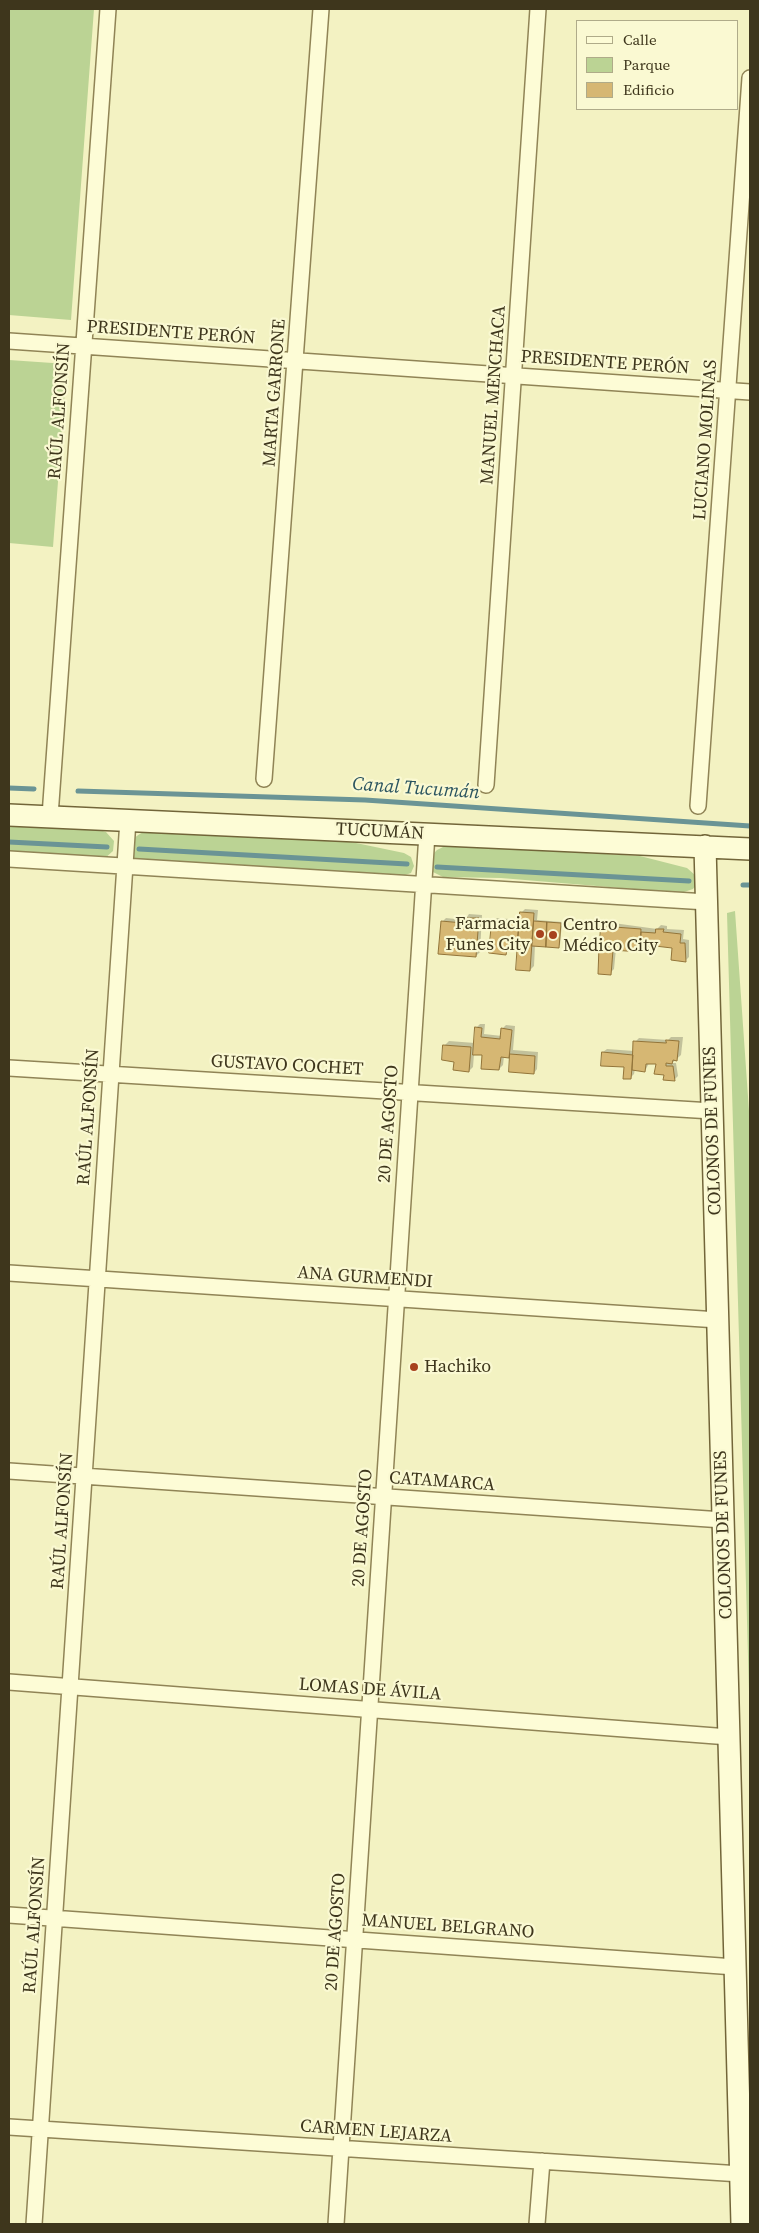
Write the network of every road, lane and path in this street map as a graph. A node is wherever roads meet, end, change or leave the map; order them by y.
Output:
1 (108, 9) edge
2 (321, 9) edge
3 (538, 9) edge
4 (750, 78) edge
5 (9, 341) edge
6 (84, 346) junction
7 (296, 360) junction
8 (514, 376) junction
9 (728, 391) junction
10 (750, 392) edge
11 (264, 779) dead end
12 (486, 785) dead end
13 (698, 806) dead end
14 (9, 815) edge
15 (50, 816) junction
16 (128, 820) junction
17 (427, 834) junction
18 (705, 846) junction
19 (750, 849) edge
20 (9, 859) edge
21 (125, 866) junction
22 (424, 884) junction
23 (707, 902) junction
24 (9, 1068) edge
25 (111, 1074) junction
26 (410, 1093) junction
27 (712, 1111) junction
28 (9, 1273) edge
29 (98, 1279) junction
30 (397, 1299) junction
31 (718, 1320) junction
32 (9, 1471) edge
33 (84, 1476) junction
34 (384, 1497) junction
35 (723, 1520) junction
36 (9, 1682) edge
37 (70, 1686) junction
38 (370, 1709) junction
39 (729, 1737) junction
40 (9, 1914) edge
41 (54, 1918) junction
42 (355, 1939) junction
43 (736, 1967) junction
44 (9, 2127) edge
45 (40, 2129) junction
46 (341, 2148) junction
47 (542, 2161) junction
48 (741, 2174) junction
49 (34, 2224) edge
50 (336, 2224) edge
51 (538, 2224) edge
52 (742, 2224) edge

1 - 6 street, RAÚL ALFONSÍN
2 - 7 street, MARTA GARRONE
3 - 8 street, MANUEL MENCHACA
4 - 9 street, LUCIANO MOLINAS
5 - 6 street, PRESIDENTE PERÓN
6 - 7 street, PRESIDENTE PERÓN
6 - 15 street, RAÚL ALFONSÍN
7 - 8 street, PRESIDENTE PERÓN
7 - 11 street, MARTA GARRONE
8 - 9 street, PRESIDENTE PERÓN
8 - 12 street, MANUEL MENCHACA
9 - 10 street, PRESIDENTE PERÓN
9 - 13 street, LUCIANO MOLINAS
14 - 15 street, TUCUMÁN
15 - 16 street, TUCUMÁN
16 - 17 street, TUCUMÁN
16 - 21 street, RAÚL ALFONSÍN
17 - 18 street, TUCUMÁN
17 - 22 street, 20 DE AGOSTO
18 - 19 street, TUCUMÁN
18 - 23 street, COLONOS DE FUNES
20 - 21 street
21 - 22 street
21 - 25 street, RAÚL ALFONSÍN
22 - 23 street
22 - 26 street, 20 DE AGOSTO
23 - 27 street, COLONOS DE FUNES
24 - 25 street, GUSTAVO COCHET
25 - 26 street, GUSTAVO COCHET
25 - 29 street, RAÚL ALFONSÍN
26 - 27 street, GUSTAVO COCHET
26 - 30 street, 20 DE AGOSTO
27 - 31 street, COLONOS DE FUNES
28 - 29 street, ANA GURMENDI
29 - 30 street, ANA GURMENDI
29 - 33 street, RAÚL ALFONSÍN
30 - 31 street, ANA GURMENDI
30 - 34 street, 20 DE AGOSTO
31 - 35 street, COLONOS DE FUNES
32 - 33 street, CATAMARCA
33 - 34 street, CATAMARCA
33 - 37 street, RAÚL ALFONSÍN
34 - 35 street, CATAMARCA
34 - 38 street, 20 DE AGOSTO
35 - 39 street, COLONOS DE FUNES
36 - 37 street, LOMAS DE ÁVILA
37 - 38 street, LOMAS DE ÁVILA
37 - 41 street, RAÚL ALFONSÍN
38 - 39 street, LOMAS DE ÁVILA
38 - 42 street, 20 DE AGOSTO
39 - 43 street, COLONOS DE FUNES
40 - 41 street, MANUEL BELGRANO
41 - 42 street, MANUEL BELGRANO
41 - 45 street, RAÚL ALFONSÍN
42 - 43 street, MANUEL BELGRANO
42 - 46 street, 20 DE AGOSTO
43 - 48 street, COLONOS DE FUNES
44 - 45 street, CARMEN LEJARZA
45 - 46 street, CARMEN LEJARZA
45 - 49 street, RAÚL ALFONSÍN
46 - 47 street, CARMEN LEJARZA
46 - 50 street, 20 DE AGOSTO
47 - 48 street, CARMEN LEJARZA
47 - 51 street
48 - 52 street, COLONOS DE FUNES

